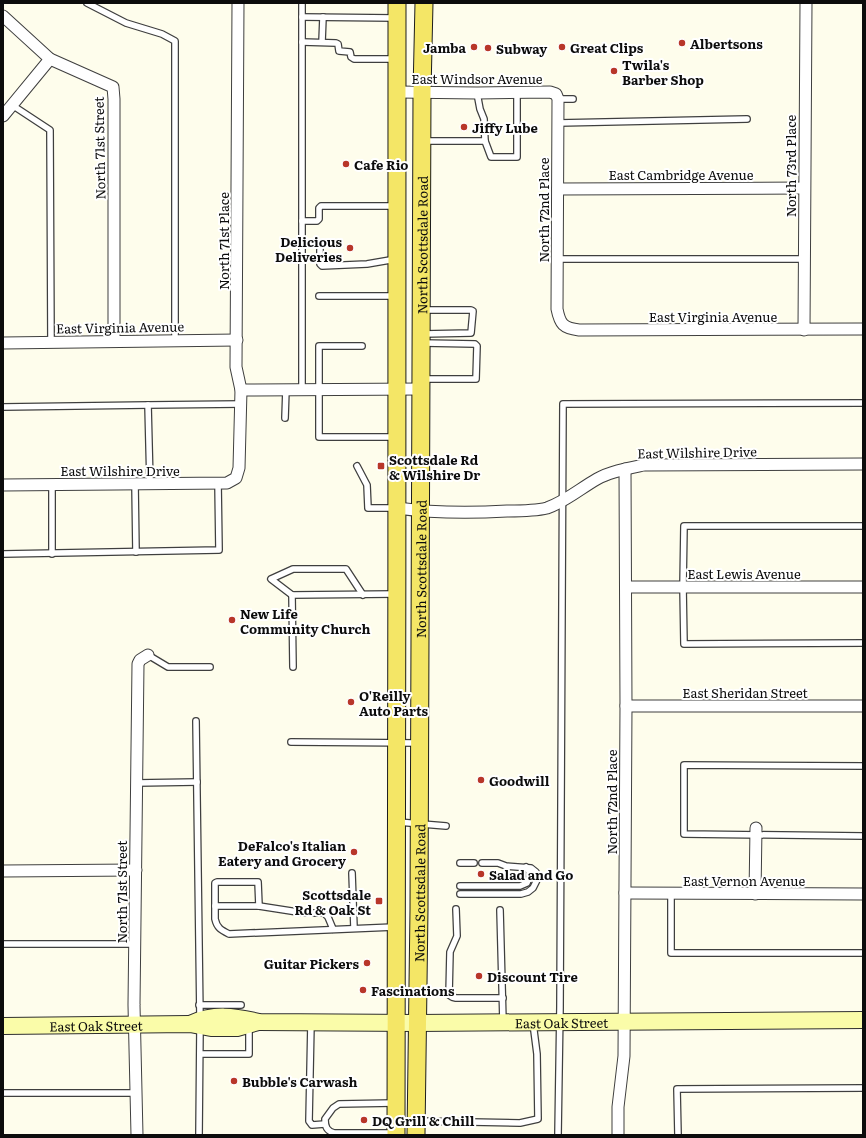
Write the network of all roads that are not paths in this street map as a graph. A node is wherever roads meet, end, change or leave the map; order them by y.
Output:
1 (88, 3) edge
2 (238, 3) edge
3 (302, 3) edge
4 (424, 3) edge
5 (806, 3) edge
6 (3, 16) edge
7 (302, 17) junction
8 (323, 17) junction
9 (398, 17) edge
10 (424, 31) junction
11 (302, 42) junction
12 (322, 42) junction
13 (50, 59) junction
14 (398, 59) junction
15 (398, 92) junction
16 (422, 92) junction
17 (477, 93) junction
18 (517, 93) junction
19 (557, 96) junction
20 (573, 99) dead end
21 (12, 105) junction
22 (3, 116) edge
23 (747, 119) dead end
24 (558, 123) junction
25 (422, 141) junction
26 (484, 141) junction
27 (804, 188) junction
28 (558, 189) junction
29 (398, 206) junction
30 (302, 221) junction
31 (320, 250) dead end
32 (398, 259) junction
33 (557, 259) junction
34 (804, 259) junction
35 (319, 296) dead end
36 (398, 296) junction
37 (421, 310) junction
38 (563, 326) joint
39 (863, 329) edge
40 (804, 330) junction
41 (421, 339) junction
42 (237, 340) junction
43 (114, 341) junction
44 (175, 341) junction
45 (51, 342) junction
46 (3, 343) edge
47 (362, 346) dead end
48 (421, 384) junction
49 (398, 388) junction
50 (286, 389) junction
51 (302, 389) junction
52 (318, 389) junction
53 (241, 390) junction
54 (863, 403) edge
55 (241, 404) junction
56 (148, 405) junction
57 (3, 407) edge
58 (285, 418) dead end
59 (398, 437) junction
60 (863, 464) edge
61 (358, 466) dead end
62 (625, 469) junction
63 (236, 478) joint
64 (218, 483) junction
65 (52, 484) junction
66 (135, 484) junction
67 (150, 484) junction
68 (3, 485) edge
69 (562, 501) junction
70 (397, 508) junction
71 (420, 511) junction
72 (863, 526) edge
73 (136, 552) junction
74 (3, 554) edge
75 (52, 554) junction
76 (626, 587) junction
77 (683, 587) junction
78 (863, 587) edge
79 (363, 594) junction
80 (397, 594) junction
81 (292, 595) junction
82 (863, 643) edge
83 (148, 655) joint
84 (210, 667) dead end
85 (293, 667) dead end
86 (626, 706) junction
87 (863, 706) edge
88 (196, 721) dead end
89 (291, 742) dead end
90 (396, 743) junction
91 (419, 743) junction
92 (863, 766) edge
93 (197, 782) junction
94 (136, 783) junction
95 (396, 822) junction
96 (419, 824) junction
97 (446, 826) dead end
98 (756, 831) junction
99 (863, 836) edge
100 (474, 863) dead end
101 (482, 863) dead end
102 (460, 864) dead end
103 (526, 867) junction
104 (136, 870) junction
105 (3, 871) edge
106 (352, 874) dead end
107 (460, 886) dead end
108 (625, 893) junction
109 (460, 894) dead end
110 (671, 894) junction
111 (756, 894) junction
112 (863, 894) edge
113 (215, 906) junction
114 (259, 906) junction
115 (456, 909) dead end
116 (500, 910) dead end
117 (395, 926) junction
118 (354, 928) junction
119 (333, 929) junction
120 (3, 944) edge
121 (135, 944) junction
122 (863, 953) edge
123 (503, 998) junction
124 (241, 1005) dead end
125 (197, 1019) junction
126 (863, 1020) edge
127 (311, 1022) junction
128 (396, 1022) junction
129 (533, 1022) junction
130 (559, 1022) junction
131 (624, 1022) junction
132 (417, 1023) junction
133 (503, 1023) junction
134 (135, 1024) junction
135 (254, 1024) junction
136 (3, 1026) edge
137 (200, 1054) junction
138 (863, 1088) edge
139 (137, 1092) junction
140 (3, 1093) edge
141 (396, 1103) junction
142 (325, 1124) junction
143 (417, 1128) edge
144 (396, 1134) edge
145 (137, 1135) edge
146 (199, 1135) edge
147 (558, 1135) edge
148 (618, 1135) edge
149 (678, 1135) edge

1 - 44 lane
2 - 42 street, North 71st Place
3 - 7 lane
4 - 10 main road, North Scottsdale Road
5 - 27 street, North 73rd Place
6 - 13 street, North 71st Street
7 - 8 lane
7 - 11 lane
8 - 9 lane
8 - 12 lane
9 - 10 main road
9 - 14 main road, North Scottsdale Road
10 - 16 main road, North Scottsdale Road
11 - 12 lane
11 - 30 lane
12 - 14 lane
13 - 21 street
13 - 43 street, North 71st Street
14 - 15 main road, North Scottsdale Road
15 - 16 street, East Windsor Avenue
15 - 29 main road, North Scottsdale Road
16 - 17 street, East Windsor Avenue
16 - 25 main road, North Scottsdale Road
17 - 18 street, East Windsor Avenue
17 - 26 lane
18 - 19 street, East Windsor Avenue
18 - 26 lane
19 - 20 lane
19 - 24 street, North 72nd Place
21 - 22 street
21 - 45 lane
23 - 24 lane
24 - 28 street, North 72nd Place
25 - 26 lane
25 - 37 main road, North Scottsdale Road
27 - 28 street, East Cambridge Avenue
27 - 34 street, North 73rd Place
28 - 33 street, North 72nd Place
29 - 30 lane
29 - 32 main road, North Scottsdale Road
30 - 51 lane
31 - 32 lane
32 - 36 main road, North Scottsdale Road
33 - 34 lane
33 - 38 street, North 72nd Place
34 - 40 street, North 73rd Place
35 - 36 lane
36 - 49 main road, North Scottsdale Road
37 - 41 main road, North Scottsdale Road
37 - 41 lane
38 - 40 street, East Virginia Avenue
39 - 40 street, East Virginia Avenue
41 - 48 main road, North Scottsdale Road
41 - 48 lane
42 - 44 street, East Virginia Avenue
42 - 53 street, North 71st Place
43 - 44 street, East Virginia Avenue
43 - 45 street, East Virginia Avenue
45 - 46 street, East Virginia Avenue
47 - 52 lane
48 - 49 street
48 - 71 main road, North Scottsdale Road
49 - 52 street
49 - 59 main road, North Scottsdale Road
50 - 51 street
50 - 53 street
50 - 58 lane
51 - 52 street
52 - 59 lane
53 - 55 street, North 71st Place
54 - 69 lane
55 - 56 lane
55 - 63 street, North 71st Place
56 - 57 lane
56 - 67 lane
59 - 70 main road, North Scottsdale Road
60 - 62 street, East Wilshire Drive
61 - 70 lane
62 - 69 street, East Wilshire Drive
62 - 76 street, North 72nd Place
63 - 64 street, East Wilshire Drive
64 - 67 street, East Wilshire Drive
64 - 73 lane
65 - 66 street, East Wilshire Drive
65 - 68 street, East Wilshire Drive
65 - 75 lane
66 - 67 street, East Wilshire Drive
66 - 73 lane
69 - 71 street, East Wilshire Drive
69 - 130 lane
70 - 71 street, East Wilshire Drive
70 - 80 main road, North Scottsdale Road
71 - 91 main road, North Scottsdale Road
72 - 77 lane
73 - 75 lane
74 - 75 lane
76 - 77 street, East Lewis Avenue
76 - 86 street, North 72nd Place
77 - 78 street, East Lewis Avenue
77 - 82 lane
79 - 80 lane
79 - 81 lane
79 - 81 lane
80 - 90 main road, North Scottsdale Road
81 - 85 lane
83 - 84 lane
83 - 94 street, North 71st Street
86 - 87 street, East Sheridan Street
86 - 108 street, North 72nd Place
88 - 93 lane
89 - 90 lane
90 - 91 lane
90 - 95 main road, North Scottsdale Road
91 - 96 main road, North Scottsdale Road
92 - 98 lane
93 - 94 lane
93 - 125 lane
94 - 104 street, North 71st Street
95 - 96 lane
95 - 117 main road, North Scottsdale Road
96 - 97 lane
96 - 132 main road, North Scottsdale Road
98 - 99 lane
98 - 111 street
100 - 102 lane
101 - 103 lane
103 - 107 lane
103 - 109 lane
104 - 105 street
104 - 121 street, North 71st Street
106 - 118 lane
108 - 110 street, East Vernon Avenue
108 - 131 street, North 72nd Place
110 - 111 street, East Vernon Avenue
110 - 122 lane
111 - 112 street, East Vernon Avenue
113 - 114 lane
113 - 114 lane
113 - 119 lane
114 - 119 lane
115 - 123 lane
116 - 123 lane
117 - 118 lane
117 - 128 main road, North Scottsdale Road
118 - 119 lane
120 - 121 lane
121 - 134 street, North 71st Street
123 - 133 lane
124 - 125 lane
125 - 134 street, East Oak Street
125 - 135 street, East Oak Street
125 - 137 lane
126 - 131 street, East Oak Street
127 - 128 street, East Oak Street
127 - 135 street, East Oak Street
127 - 142 lane
128 - 132 street, East Oak Street
128 - 141 main road, North Scottsdale Road
129 - 130 street, East Oak Street
129 - 133 street, East Oak Street
129 - 143 lane
130 - 131 street, East Oak Street
130 - 147 lane
131 - 148 street, North 72nd Place
132 - 133 street, East Oak Street
132 - 143 main road, North Scottsdale Road
134 - 136 street, East Oak Street
134 - 139 street, North 71st Street
135 - 137 lane
137 - 146 lane
138 - 149 lane
139 - 140 lane
139 - 145 street, North 71st Street
141 - 142 lane
141 - 144 main road, North Scottsdale Road
142 - 144 lane

